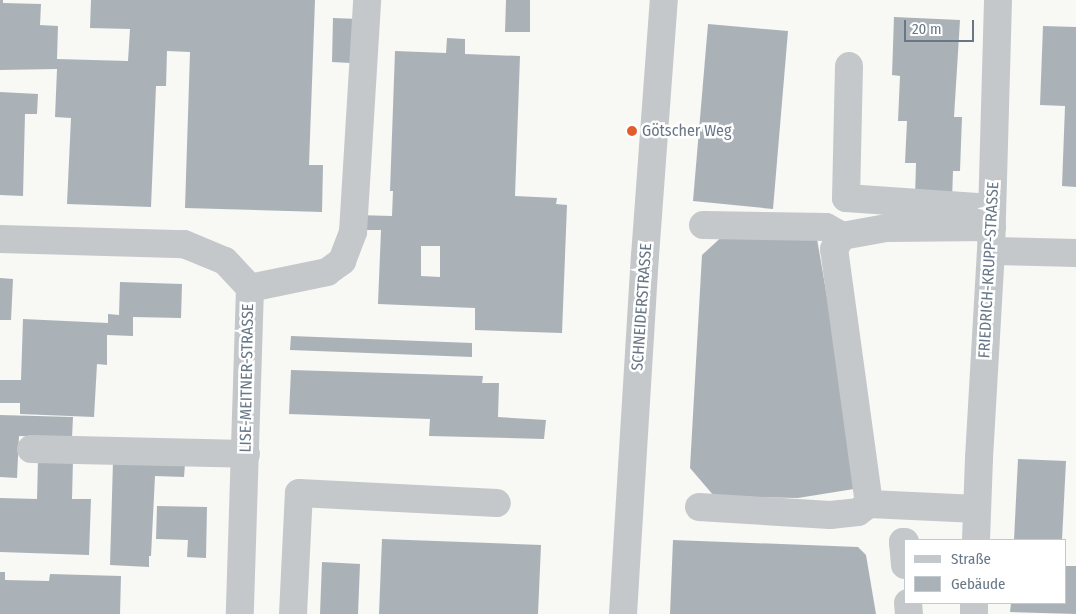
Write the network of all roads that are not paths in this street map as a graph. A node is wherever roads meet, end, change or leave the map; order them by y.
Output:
1 (367, 0) edge
2 (664, 0) edge
3 (998, 0) edge
4 (849, 66) dead end
5 (703, 225) dead end
6 (992, 229) junction
7 (842, 236) junction
8 (0, 238) edge
9 (1076, 253) edge
10 (250, 288) junction
11 (31, 449) dead end
12 (246, 454) junction
13 (497, 504) dead end
14 (870, 504) junction
15 (699, 507) dead end
16 (977, 509) junction
17 (976, 539) edge
18 (904, 542) edge
19 (904, 557) edge
20 (240, 614) edge
21 (292, 614) edge
22 (623, 614) edge

1 - 10 street
2 - 22 street, SCHNEIDERSTRASSE
3 - 6 street, FRIEDRICH-KRUPP-STRASSE
4 - 6 street
5 - 7 street
6 - 7 street
6 - 9 street
6 - 16 street, FRIEDRICH-KRUPP-STRASSE
7 - 14 street
8 - 10 street, LISE-MEITNER-STRASSE
10 - 12 street, LISE-MEITNER-STRASSE
11 - 12 street
12 - 20 street, LISE-MEITNER-STRASSE
13 - 21 street
14 - 15 street
14 - 16 street
16 - 17 street, FRIEDRICH-KRUPP-STRASSE
18 - 19 street

